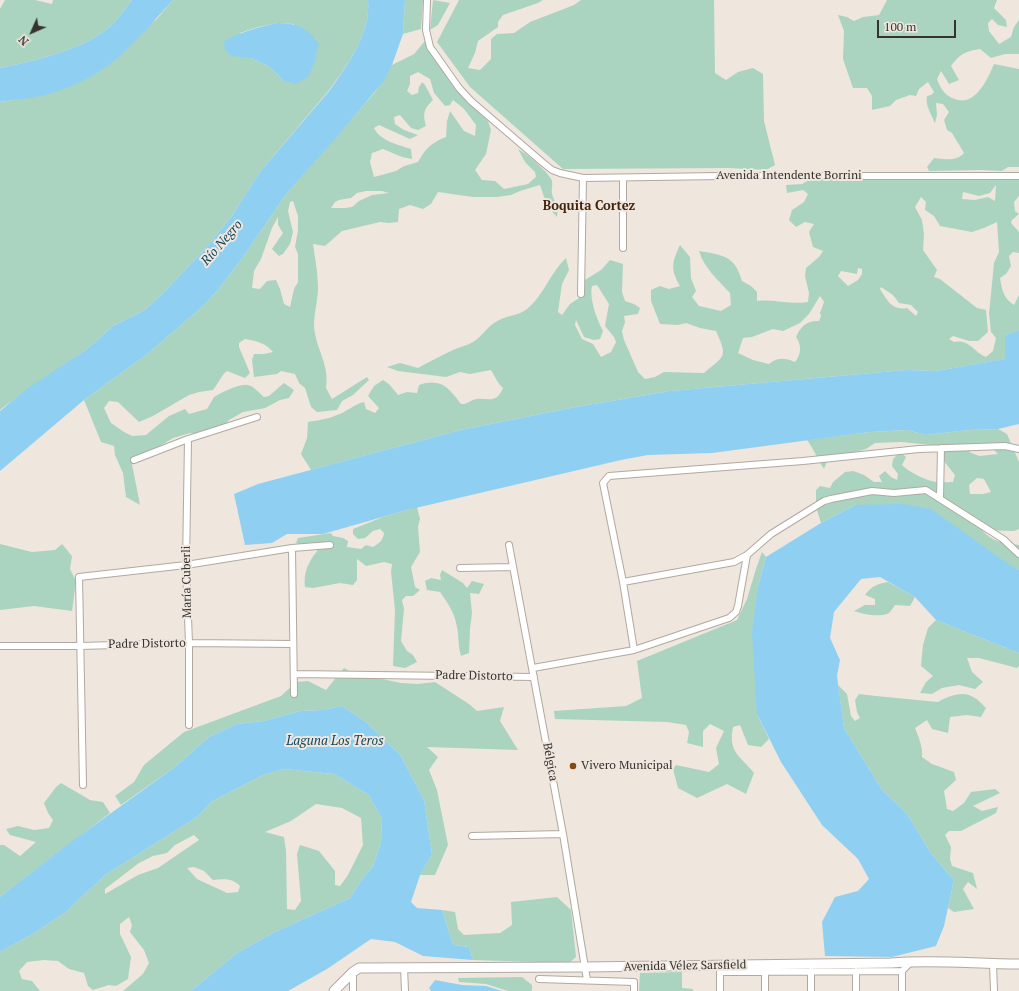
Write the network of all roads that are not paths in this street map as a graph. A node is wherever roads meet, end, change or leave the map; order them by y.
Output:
1 (426, 0) edge
2 (1019, 176) edge
3 (583, 178) junction
4 (623, 178) junction
5 (623, 248) dead end
6 (581, 294) dead end
7 (257, 417) dead end
8 (188, 439) junction
9 (941, 448) junction
10 (1019, 449) edge
11 (134, 460) dead end
12 (940, 498) junction
13 (330, 545) dead end
14 (509, 545) dead end
15 (292, 548) junction
16 (1019, 554) edge
17 (746, 555) junction
18 (186, 565) junction
19 (513, 567) junction
20 (460, 568) dead end
21 (623, 582) junction
22 (188, 643) junction
23 (293, 644) junction
24 (0, 646) edge
25 (80, 646) junction
26 (634, 650) junction
27 (533, 668) junction
28 (294, 674) junction
29 (534, 677) junction
30 (294, 694) dead end
31 (189, 725) dead end
32 (83, 785) dead end
33 (563, 834) junction
34 (472, 836) dead end
35 (912, 961) junction
36 (993, 964) junction
37 (1019, 964) edge
38 (404, 967) junction
39 (585, 967) junction
40 (768, 968) junction
41 (720, 969) junction
42 (811, 971) junction
43 (902, 971) junction
44 (353, 972) junction
45 (856, 972) junction
46 (539, 979) dead end
47 (587, 980) junction
48 (334, 991) edge
49 (353, 991) edge
50 (405, 991) edge
51 (634, 991) edge
52 (720, 991) edge
53 (765, 991) edge
54 (811, 991) edge
55 (856, 991) edge
56 (902, 991) edge
57 (994, 991) edge

1 - 3 street, Avenida Intendente Borrini
2 - 4 street, Avenida Intendente Borrini
3 - 4 street, Avenida Intendente Borrini
3 - 6 street
4 - 5 street
7 - 8 street
8 - 11 street
8 - 18 street, María Cuberli
9 - 10 street
9 - 12 street
9 - 21 street
12 - 16 street
12 - 17 street
13 - 15 street
14 - 19 street, Bélgica
15 - 18 street
15 - 23 street
17 - 21 street
17 - 26 street
18 - 22 street, María Cuberli
18 - 25 street
19 - 20 street
19 - 27 street, Bélgica
21 - 26 street
22 - 23 street, Padre Distorto
22 - 25 street, Padre Distorto
22 - 31 street, María Cuberli
23 - 28 street
24 - 25 street, Padre Distorto
25 - 32 street
26 - 27 street
27 - 29 street, Bélgica
28 - 29 street, Padre Distorto
28 - 30 street
29 - 33 street, Bélgica
33 - 34 street
33 - 39 street, Bélgica
35 - 36 street, Avenida Vélez Sarsfield
35 - 40 street, Avenida Vélez Sarsfield
35 - 43 street
36 - 37 street, Avenida Vélez Sarsfield
36 - 57 street
38 - 39 street, Avenida Vélez Sarsfield
38 - 44 street, Avenida Vélez Sarsfield
38 - 50 street
39 - 41 street, Avenida Vélez Sarsfield
39 - 47 street, Bélgica
40 - 41 street, Avenida Vélez Sarsfield
40 - 42 street, Avenida Vélez Sarsfield
40 - 53 street
41 - 52 street
42 - 45 street, Avenida Vélez Sarsfield
42 - 54 street
43 - 45 street, Avenida Vélez Sarsfield
43 - 56 street
44 - 48 street
44 - 49 street
45 - 55 street
46 - 47 street, Avenida Vélez Sarsfield
47 - 51 street, Avenida Vélez Sarsfield

